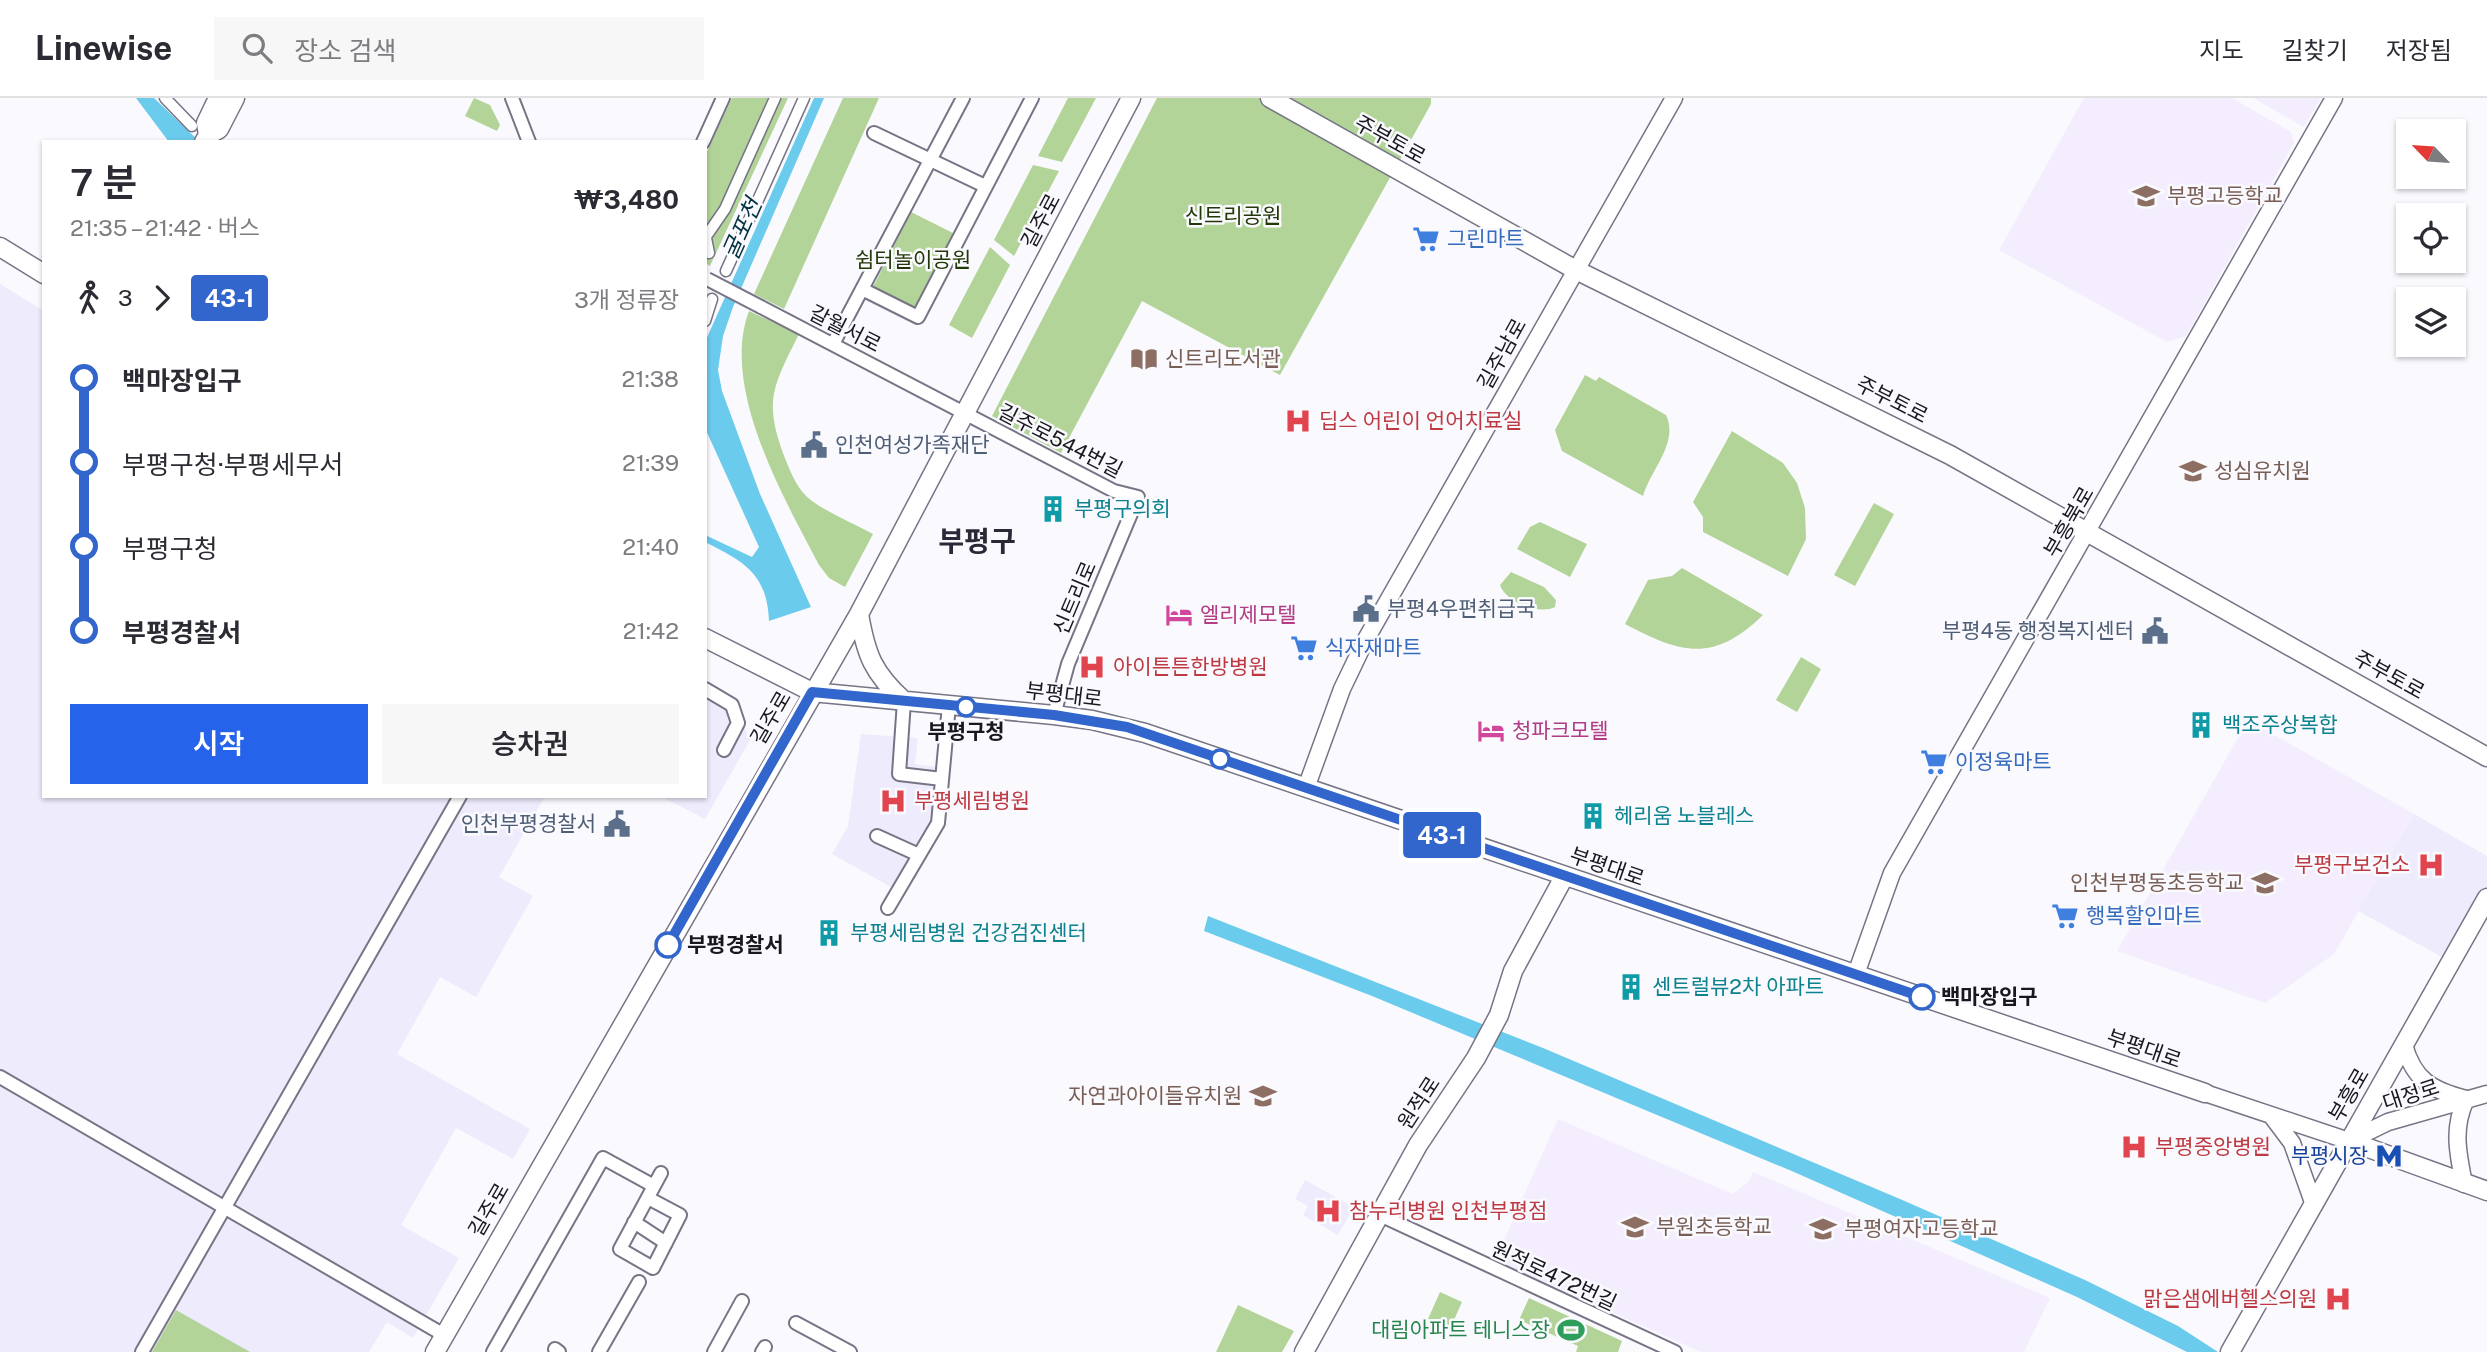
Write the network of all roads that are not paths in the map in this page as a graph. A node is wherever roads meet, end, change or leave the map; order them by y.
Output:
1 (165, 98) edge
2 (218, 98) edge
3 (235, 98) edge
4 (512, 98) edge
5 (723, 98) edge
6 (775, 98) edge
7 (804, 98) edge
8 (963, 98) edge
9 (1032, 98) edge
10 (1131, 98) edge
11 (1270, 98) edge
12 (1674, 98) edge
13 (2334, 98) edge
14 (874, 133) dead end
15 (202, 134) edge
16 (528, 140) edge
17 (704, 140) edge
18 (930, 160) junction
19 (985, 186) junction
20 (707, 236) edge
21 (707, 243) edge
22 (0, 247) edge
23 (709, 253) dead end
24 (1574, 270) junction
25 (726, 271) dead end
26 (42, 273) edge
27 (707, 280) edge
28 (862, 289) junction
29 (712, 299) dead end
30 (707, 315) edge
31 (833, 344) junction
32 (966, 414) junction
33 (1138, 497) joint
34 (2088, 531) junction
35 (859, 614) junction
36 (707, 639) edge
37 (707, 690) edge
38 (812, 692) junction
39 (904, 701) junction
40 (949, 705) junction
41 (1054, 715) junction
42 (724, 750) dead end
43 (2487, 757) edge
44 (942, 779) junction
45 (1306, 788) junction
46 (459, 798) edge
47 (877, 836) dead end
48 (919, 855) junction
49 (1564, 877) junction
50 (2487, 898) edge
51 (888, 908) dead end
52 (1856, 974) junction
53 (2404, 1045) junction
54 (0, 1077) edge
55 (2205, 1093) joint
56 (2487, 1094) edge
57 (2466, 1099) junction
58 (2271, 1115) junction
59 (2349, 1141) junction
60 (662, 1173) dead end
61 (2464, 1184) junction
62 (654, 1186) junction
63 (2487, 1191) edge
64 (648, 1198) junction
65 (2314, 1205) junction
66 (225, 1210) junction
67 (1380, 1215) junction
68 (634, 1222) junction
69 (666, 1243) junction
70 (639, 1282) dead end
71 (742, 1301) dead end
72 (796, 1323) dead end
73 (444, 1335) junction
74 (142, 1352) edge
75 (435, 1352) edge
76 (493, 1352) edge
77 (598, 1352) edge
78 (714, 1352) edge
79 (850, 1352) edge
80 (1304, 1352) edge
81 (1675, 1352) edge
82 (2230, 1352) edge

1 - 15 street
2 - 15 main road
3 - 15 main road
4 - 16 street
5 - 17 street
6 - 20 street
7 - 25 street
8 - 18 street
9 - 19 street
10 - 32 main road, 길주로
11 - 24 main road, 주부토로
12 - 24 street, 길주남로
13 - 34 street, 부흥북로
14 - 18 street
18 - 19 street
18 - 28 street
19 - 28 street
21 - 23 street
22 - 26 main road
24 - 34 main road, 주부토로
24 - 45 street, 길주남로
27 - 31 street, 갈월서로, bridge
28 - 31 street
29 - 30 street
31 - 32 street, 갈월서로
32 - 33 street, 길주로544번길
32 - 35 main road, 길주로
33 - 41 street, 신트리로
34 - 43 main road, 주부토로
34 - 52 street, 부흥북로
35 - 38 main road, 길주로
35 - 39 main road
36 - 38 main road, 부평대로
37 - 42 street
38 - 39 main road, 부평대로
38 - 73 main road, 길주로
39 - 40 main road, 부평대로
39 - 44 street
40 - 41 main road, 부평대로
40 - 44 street
41 - 45 main road, 부평대로
44 - 48 street
45 - 49 main road, 부평대로
46 - 66 street
47 - 48 street
48 - 51 street
49 - 52 main road, 부평대로
49 - 67 main road, 원적로
50 - 53 main road, 부흥로
52 - 55 main road, 부평대로
53 - 57 street
53 - 59 main road, 부흥로
54 - 66 street
55 - 58 street, 부평대로
56 - 57 street, 대정로
57 - 59 street, 대정로
57 - 61 street
58 - 59 street, 부평대로
58 - 65 street
59 - 61 main road, 부평대로
59 - 65 main road, 부흥로
60 - 62 street
61 - 63 main road, 부평대로
62 - 64 street
62 - 76 street
64 - 68 street
64 - 69 street
65 - 82 main road, 부흥로
66 - 73 street
66 - 74 street
67 - 80 main road, 원적로
67 - 81 street, 원적로472번길
68 - 69 street
68 - 69 street
70 - 77 street
71 - 78 street
72 - 79 street
73 - 75 main road, 길주로

